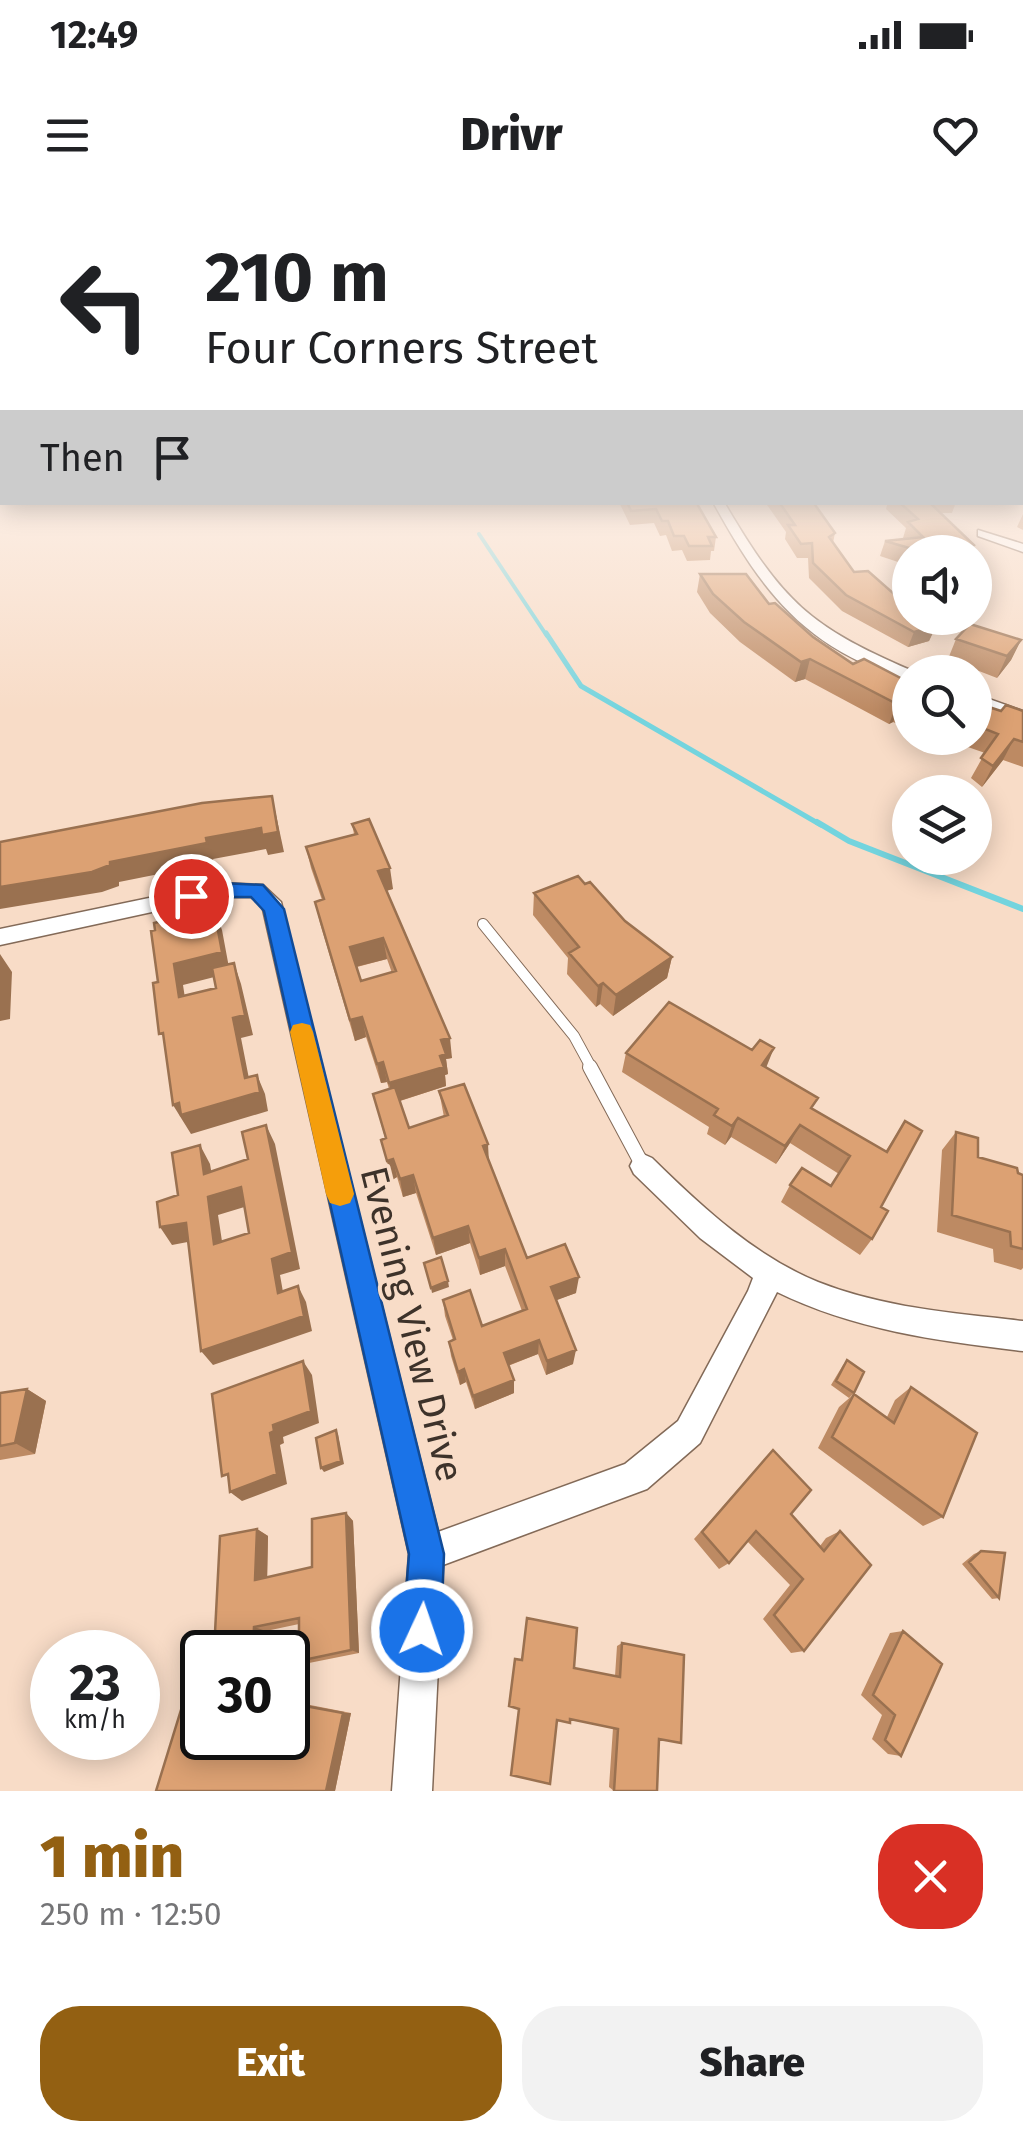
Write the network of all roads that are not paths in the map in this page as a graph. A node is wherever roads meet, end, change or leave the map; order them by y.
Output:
1 (755, 562) edge
2 (892, 668) edge
3 (992, 705) edge
4 (1023, 716) edge
5 (483, 924) dead end
6 (0, 937) edge
7 (643, 1166) joint
8 (770, 1273) junction
9 (1023, 1336) edge
10 (426, 1554) junction
11 (412, 1791) edge

1 - 2 street
3 - 4 street
5 - 7 lane
6 - 10 street, Evening View Drive
7 - 8 street
8 - 9 street
8 - 10 street
10 - 11 street, Evening View Drive

